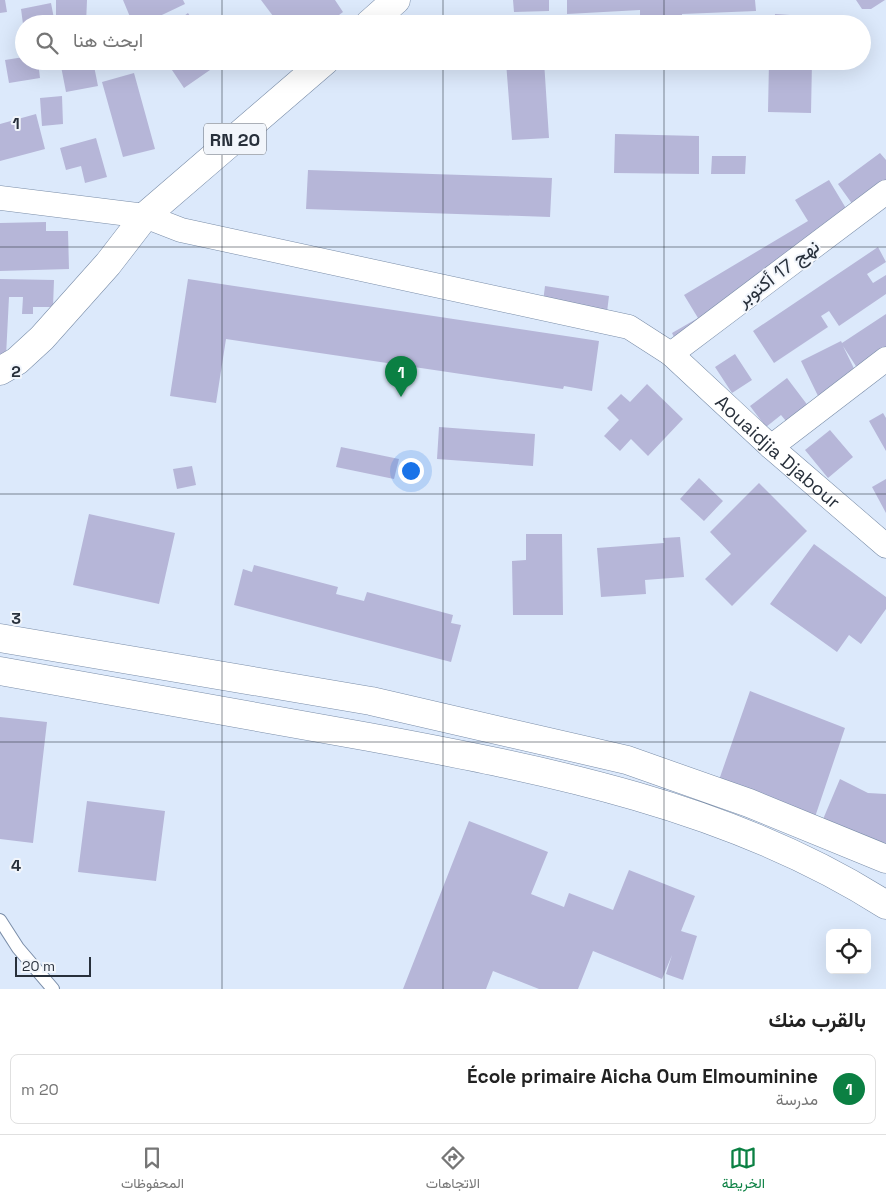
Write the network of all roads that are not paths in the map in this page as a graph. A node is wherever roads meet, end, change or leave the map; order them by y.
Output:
1 (396, 0) edge
2 (379, 15) edge
3 (315, 70) edge
4 (886, 192) edge
5 (0, 198) edge
6 (145, 216) junction
7 (671, 354) junction
8 (886, 359) edge
9 (0, 371) edge
10 (771, 447) junction
11 (882, 536) edge
12 (0, 638) edge
13 (0, 671) edge
14 (886, 859) edge
15 (886, 905) edge
16 (0, 920) edge
17 (53, 989) edge

1 - 2 main road
3 - 6 main road, RN 20
4 - 7 street, نهج 17 أكتوبر
5 - 6 street, Aouaidjia Djabour
6 - 7 street, Aouaidjia Djabour
6 - 9 main road, RN 20
7 - 10 street, Aouaidjia Djabour
8 - 10 street
10 - 11 street, Aouaidjia Djabour
12 - 14 main road
13 - 15 main road
16 - 17 lane

